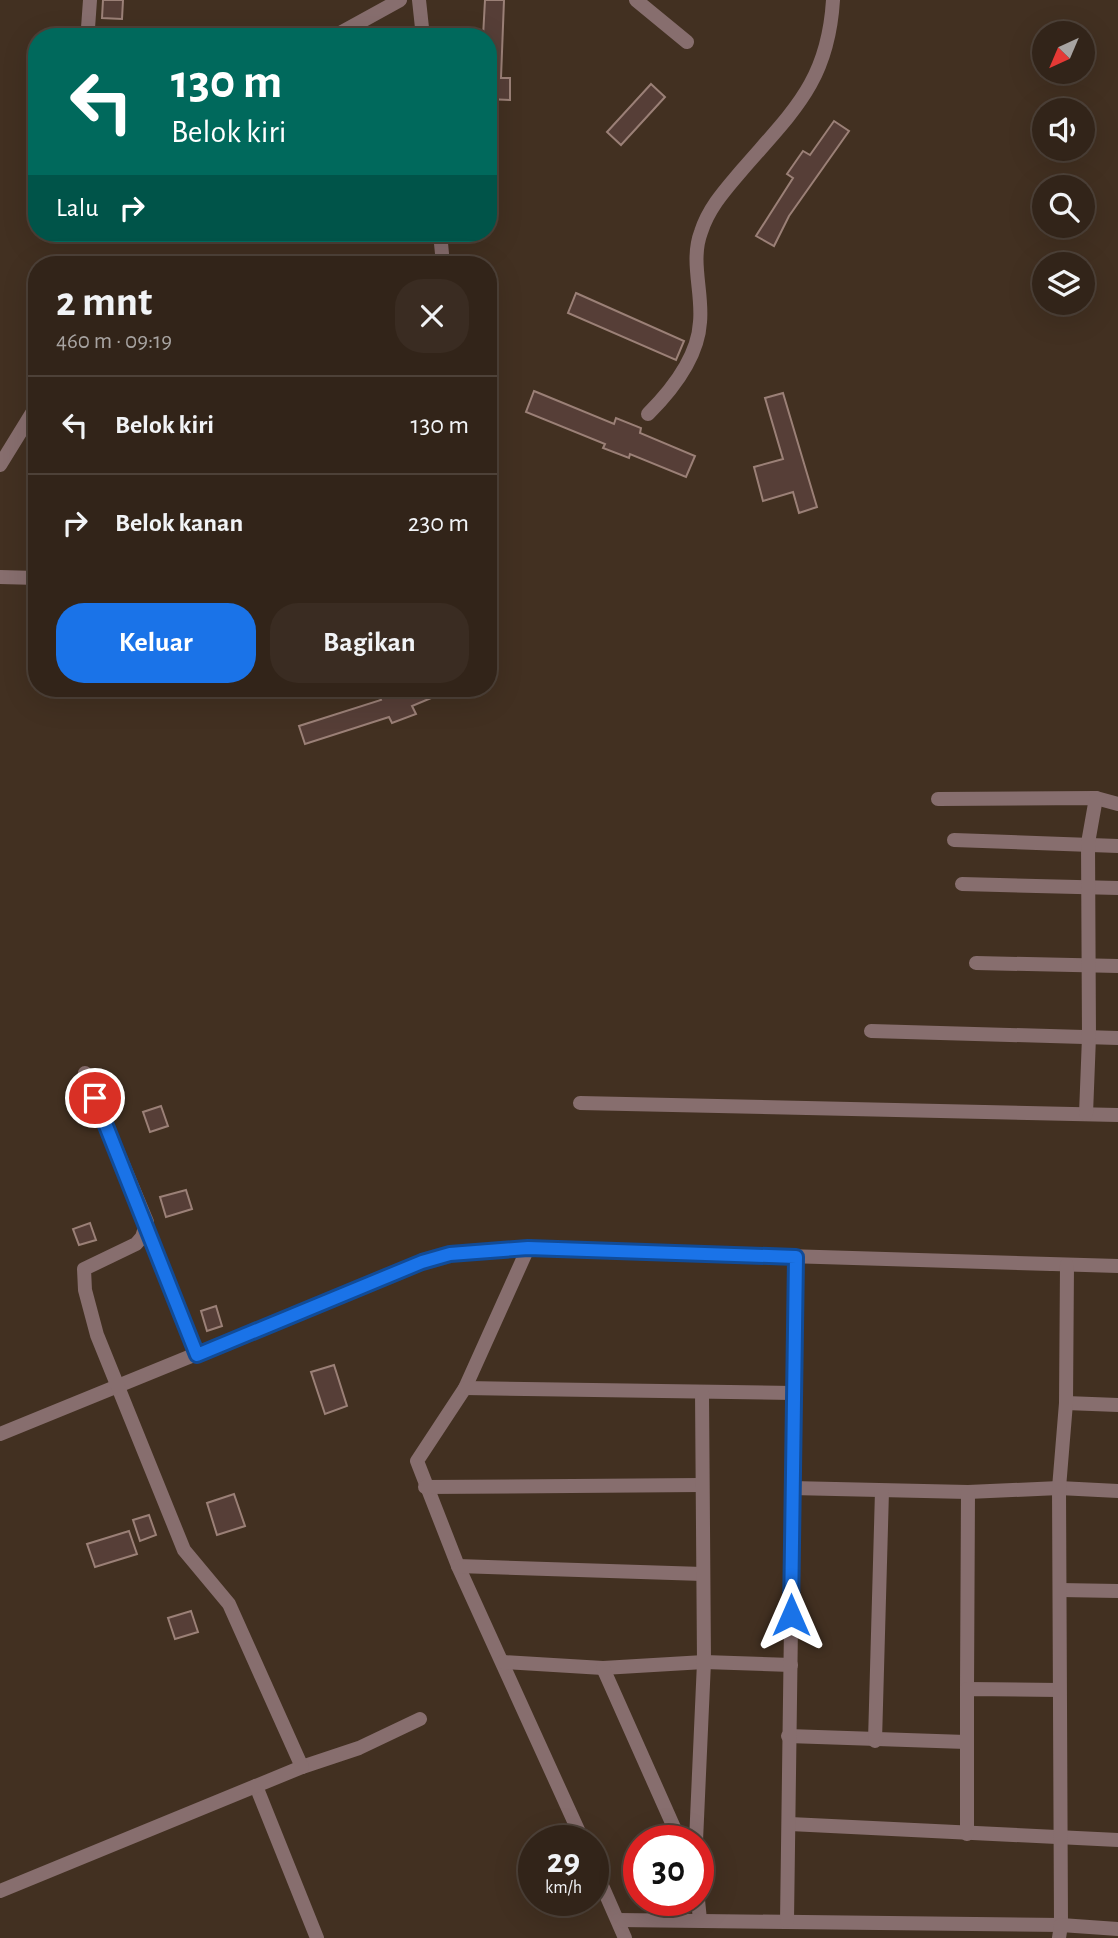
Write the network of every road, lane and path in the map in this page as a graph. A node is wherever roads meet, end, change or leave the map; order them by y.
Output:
1 (90, 0) edge
2 (400, 0) edge
3 (419, 0) edge
4 (636, 0) edge
5 (833, 0) edge
6 (88, 28) dead end
7 (349, 28) edge
8 (422, 28) edge
9 (687, 41) dead end
10 (648, 414) dead end
11 (28, 417) edge
12 (0, 466) edge
13 (0, 577) edge
14 (28, 578) edge
15 (1096, 798) junction
16 (938, 799) dead end
17 (1118, 804) edge
18 (954, 840) dead end
19 (1088, 843) junction
20 (1118, 845) edge
21 (962, 884) dead end
22 (1088, 888) junction
23 (1118, 888) edge
24 (976, 963) dead end
25 (1088, 966) junction
26 (1118, 966) edge
27 (871, 1031) dead end
28 (1089, 1037) junction
29 (1118, 1038) edge
30 (85, 1073) dead end
31 (580, 1102) dead end
32 (1086, 1114) junction
33 (1118, 1115) edge
34 (146, 1227) junction
35 (528, 1248) junction
36 (796, 1257) junction
37 (1067, 1265) junction
38 (1118, 1266) edge
39 (197, 1355) junction
40 (117, 1388) junction
41 (465, 1388) junction
42 (702, 1392) junction
43 (793, 1393) junction
44 (1066, 1403) junction
45 (1118, 1405) edge
46 (0, 1434) edge
47 (701, 1485) junction
48 (425, 1487) junction
49 (791, 1488) junction
50 (1059, 1488) junction
51 (882, 1491) junction
52 (1118, 1491) edge
53 (968, 1492) junction
54 (458, 1566) junction
55 (702, 1574) junction
56 (1060, 1590) junction
57 (1118, 1591) edge
58 (503, 1662) junction
59 (704, 1662) junction
60 (791, 1665) junction
61 (603, 1668) junction
62 (967, 1689) junction
63 (1059, 1690) junction
64 (420, 1718) dead end
65 (788, 1736) junction
66 (875, 1741) junction
67 (967, 1742) junction
68 (302, 1767) junction
69 (256, 1786) junction
70 (790, 1824) junction
71 (576, 1825) edge
72 (673, 1825) edge
73 (697, 1825) edge
74 (967, 1834) junction
75 (1058, 1839) junction
76 (1118, 1840) edge
77 (0, 1891) edge
78 (609, 1900) edge
79 (700, 1916) edge
80 (618, 1920) junction
81 (700, 1920) junction
82 (787, 1921) junction
83 (1118, 1929) edge
84 (1060, 1931) edge
85 (317, 1938) edge
86 (625, 1938) edge

1 - 6 street
2 - 7 street
3 - 8 street
4 - 9 street
5 - 10 street
11 - 12 street
13 - 14 street
15 - 16 street
15 - 17 street
15 - 19 street
18 - 19 street
19 - 20 street
19 - 22 street
21 - 22 street
22 - 23 street
22 - 25 street
24 - 25 street
25 - 26 street
25 - 28 street
27 - 28 street
28 - 29 street
28 - 32 street
30 - 34 street
31 - 32 street
32 - 33 street
34 - 39 street
34 - 40 street
35 - 36 street
35 - 39 street
35 - 41 street
36 - 37 street
36 - 43 street
37 - 38 street
37 - 44 street
39 - 40 street
40 - 46 street
40 - 68 street
41 - 42 street
41 - 48 street
42 - 43 street
42 - 47 street
43 - 49 street
44 - 45 street
44 - 50 street
47 - 48 street
47 - 55 street
48 - 54 street
49 - 51 street
49 - 60 street
50 - 52 street
50 - 53 street
50 - 56 street
51 - 53 street
51 - 66 street
53 - 62 street
54 - 55 street
54 - 58 street
55 - 59 street
56 - 57 street
56 - 63 street
58 - 61 street
58 - 71 street
59 - 60 street
59 - 61 street
59 - 73 street
60 - 65 street
61 - 72 street
62 - 63 street
62 - 67 street
63 - 75 street
64 - 68 street
65 - 66 street
65 - 70 street
66 - 67 street
67 - 74 street
68 - 69 street
69 - 77 street
69 - 85 street
70 - 74 street
70 - 82 street
74 - 75 street
75 - 76 street
75 - 84 street
78 - 80 street
79 - 81 street
80 - 81 street
80 - 86 street
81 - 82 street
82 - 84 street
83 - 84 street

